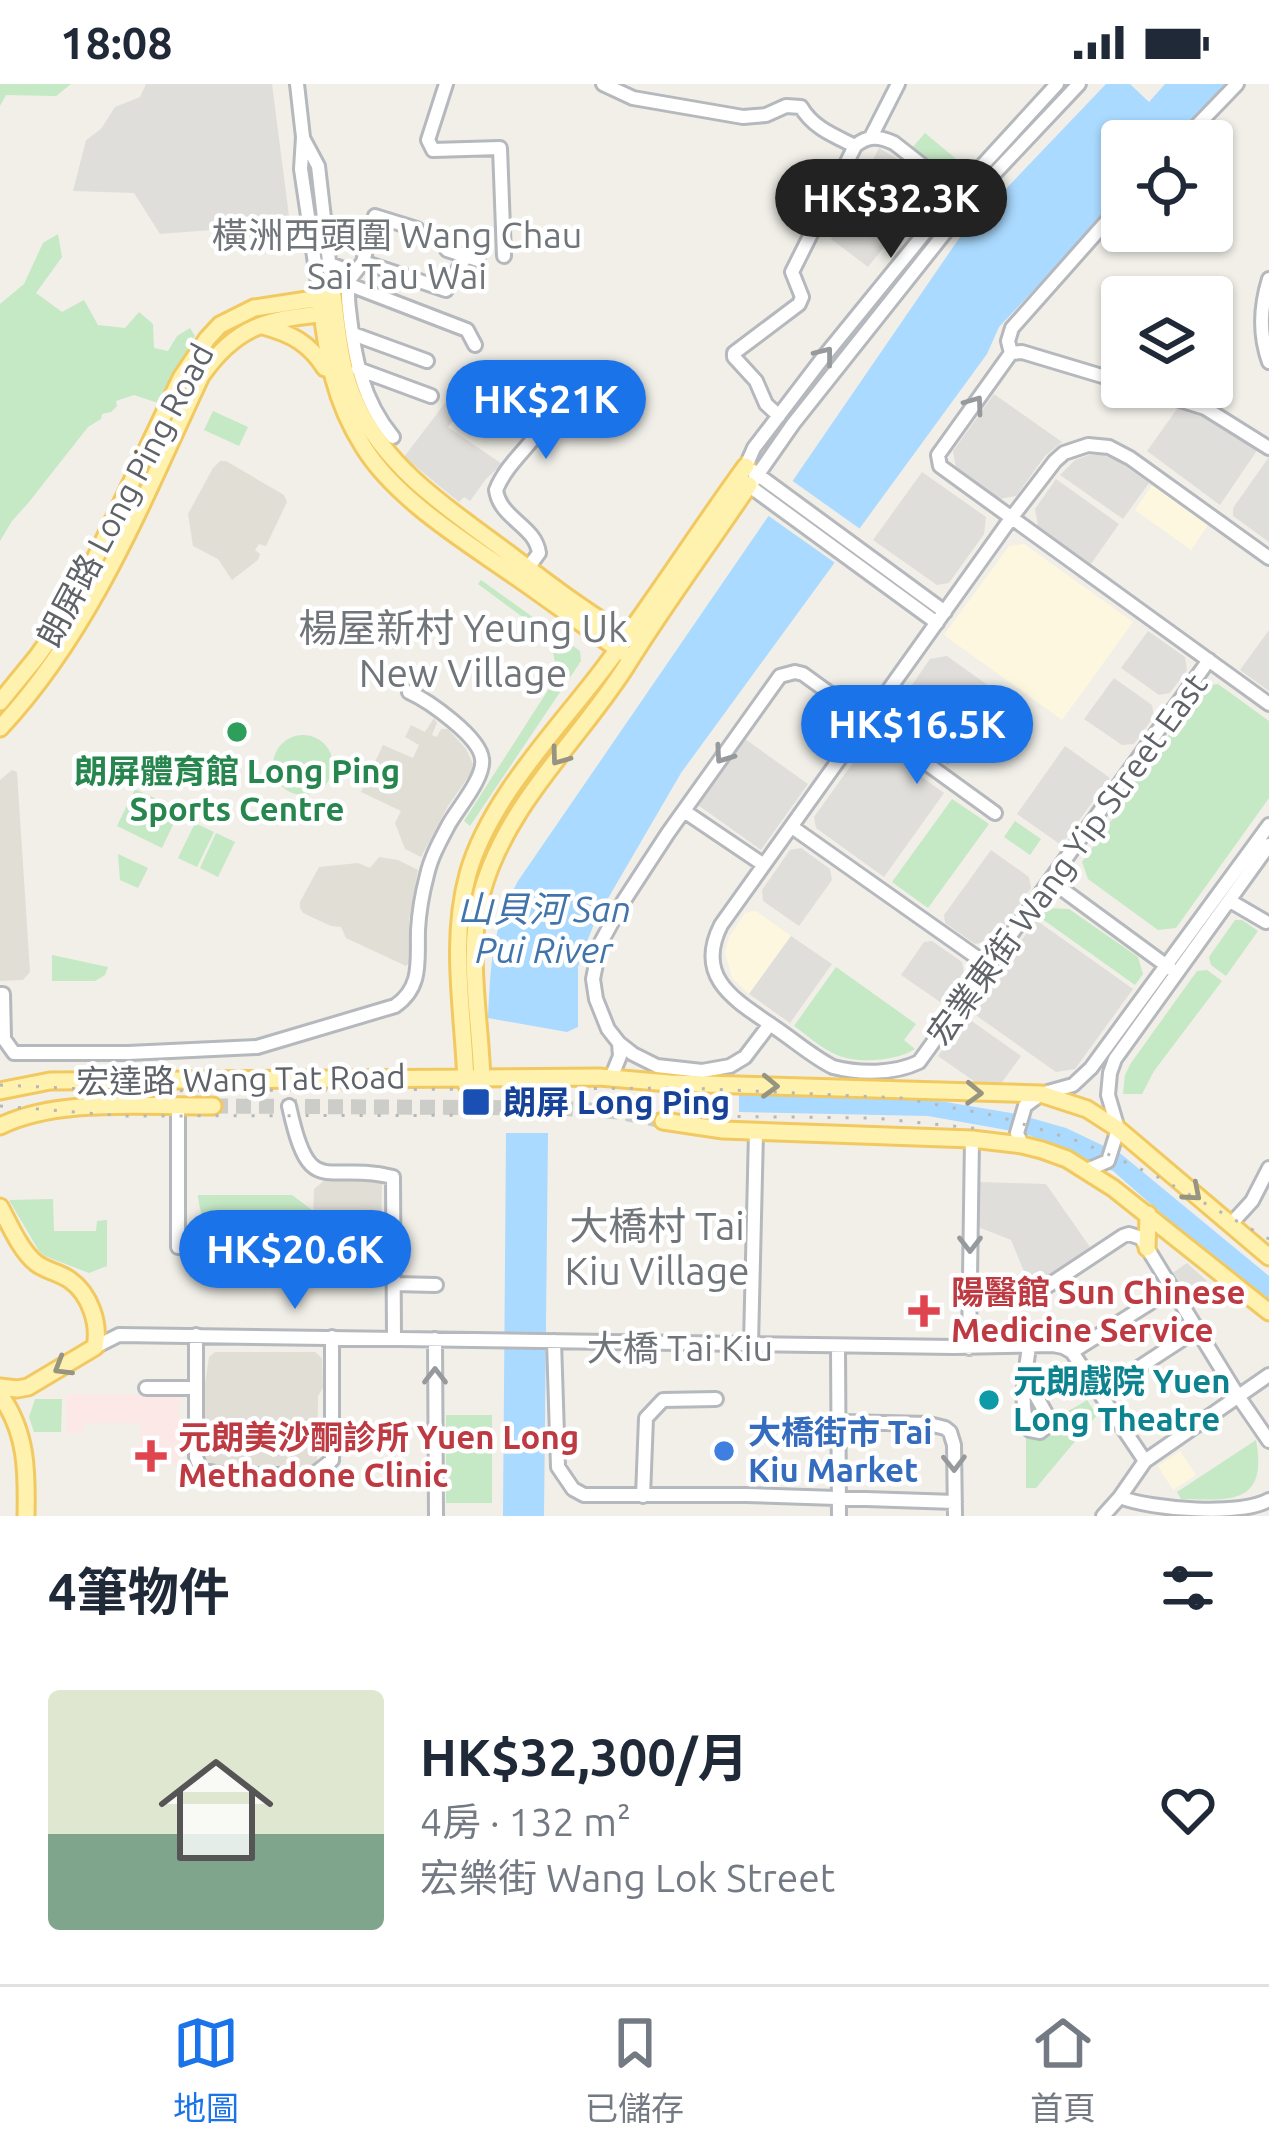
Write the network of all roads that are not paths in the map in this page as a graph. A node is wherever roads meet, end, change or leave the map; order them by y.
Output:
1 (297, 84) edge
2 (446, 84) edge
3 (603, 84) edge
4 (898, 84) edge
5 (1057, 84) edge
6 (1079, 84) edge
7 (1237, 84) edge
8 (1202, 120) edge
9 (303, 137) junction
10 (871, 137) junction
11 (855, 146) junction
12 (963, 197) junction
13 (1101, 228) edge
14 (417, 229) dead end
15 (447, 250) dead end
16 (504, 256) dead end
17 (363, 262) junction
18 (330, 264) junction
19 (1269, 279) edge
20 (349, 282) junction
21 (328, 305) junction
22 (260, 325) junction
23 (352, 334) junction
24 (475, 345) dead end
25 (1012, 353) junction
26 (427, 361) dead end
27 (1269, 362) edge
28 (358, 370) junction
29 (331, 375) junction
30 (1101, 376) edge
31 (431, 396) dead end
32 (1205, 408) edge
33 (779, 416) junction
34 (547, 419) dead end
35 (393, 436) dead end
36 (1266, 441) edge
37 (754, 481) junction
38 (1012, 517) junction
39 (1269, 558) edge
40 (528, 568) junction
41 (86, 597) junction
42 (941, 618) junction
43 (628, 646) junction
44 (1209, 660) junction
45 (409, 692) dead end
46 (0, 702) edge
47 (1269, 704) edge
48 (867, 723) junction
49 (0, 728) edge
50 (684, 811) junction
51 (995, 813) dead end
52 (1269, 825) edge
53 (792, 826) junction
54 (1269, 845) edge
55 (764, 866) junction
56 (1051, 881) junction
57 (1230, 901) junction
58 (1266, 922) dead end
59 (989, 966) junction
60 (1170, 968) junction
61 (0, 994) edge
62 (770, 1024) junction
63 (619, 1043) junction
64 (611, 1078) junction
65 (474, 1080) junction
66 (0, 1091) edge
67 (1041, 1094) junction
68 (213, 1106) tunnel mouth
69 (289, 1106) dead end
70 (178, 1107) junction
71 (663, 1121) tunnel mouth
72 (8, 1122) edge
73 (756, 1132) junction
74 (1116, 1137) junction
75 (972, 1139) junction
76 (1019, 1139) junction
77 (0, 1141) edge
78 (1094, 1168) junction
79 (1269, 1168) edge
80 (0, 1207) edge
81 (1148, 1214) junction
82 (1230, 1225) junction
83 (197, 1248) dead end
84 (1147, 1248) junction
85 (1269, 1257) edge
86 (394, 1284) junction
87 (436, 1285) dead end
88 (1172, 1288) junction
89 (969, 1294) junction
90 (1269, 1312) edge
91 (97, 1321) junction
92 (1198, 1329) junction
93 (119, 1335) junction
94 (196, 1335) junction
95 (332, 1337) junction
96 (394, 1337) junction
97 (435, 1339) junction
98 (552, 1341) junction
99 (752, 1344) junction
100 (838, 1346) junction
101 (1029, 1346) junction
102 (95, 1347) junction
103 (969, 1348) junction
104 (1072, 1352) junction
105 (1269, 1375) edge
106 (1026, 1378) dead end
107 (28, 1387) junction
108 (146, 1388) dead end
109 (196, 1388) junction
110 (0, 1391) edge
111 (1100, 1393) junction
112 (1238, 1396) junction
113 (716, 1399) dead end
114 (841, 1422) junction
115 (17, 1423) junction
116 (1269, 1441) edge
117 (1145, 1461) junction
118 (644, 1496) junction
119 (1120, 1497) junction
120 (840, 1500) junction
121 (1269, 1500) edge
122 (955, 1509) edge
123 (26, 1511) edge
124 (436, 1516) edge
125 (839, 1516) edge
126 (1103, 1516) edge

1 - 9 street
2 - 16 street
3 - 11 street
4 - 10 street
5 - 12 street
6 - 12 street
7 - 8 street
9 - 18 street
9 - 21 street
10 - 11 street
10 - 12 street
11 - 33 street
33 -> 12 street
12 - 37 street
13 - 25 street
14 - 17 street
15 - 17 street
17 - 20 street
18 - 20 street
18 - 21 street
19 - 27 street
20 - 23 street
20 - 24 street
21 - 22 main road, 朗屏路 Long Ping Road
21 - 29 main road
21 - 40 main road
21 - 41 main road, 朗屏路 Long Ping Road
22 - 29 main road
22 - 41 main road, 朗屏路 Long Ping Road
23 - 26 street
23 - 28 street
25 - 30 street
38 -> 25 street
28 - 31 street
28 - 35 street
29 - 43 main road
32 - 36 street
33 - 37 street
34 - 40 street
37 - 42 street
37 - 43 main road
38 - 39 street
38 - 42 street
38 - 44 street
40 - 43 main road
41 - 46 main road, 朗屏路 Long Ping Road
41 - 49 main road, 朗屏路 Long Ping Road
42 - 48 street
43 - 65 main road
44 - 47 street
44 - 56 street, 宏業東街 Wang Yip Street East
45 - 61 street
48 -> 50 street
48 - 51 street
48 - 53 street
50 - 55 street
50 - 63 street
52 - 60 street
53 - 55 street
53 - 59 street
54 - 57 street
55 - 62 street
56 - 59 street, 宏業東街 Wang Yip Street East
56 - 60 street
57 - 58 street
57 - 60 street
59 - 62 street, 宏業東街 Wang Yip Street East
60 - 67 street
60 - 74 street
62 - 63 street
63 - 64 street
64 - 65 main road, 宏達路 Wang Tat Road
64 -> 67 main road, 宏達路 Wang Tat Road
65 - 66 main road, 宏達路 Wang Tat Road
67 - 74 main road, 宏達路 Wang Tat Road
67 - 76 street
68 - 70 main road
69 - 86 street
70 - 72 main road
70 - 83 street
71 - 73 main road
72 - 77 main road
73 - 75 main road
73 - 99 street
74 - 78 street
74 -> 82 main road, 宏達路 Wang Tat Road
75 - 76 main road
75 -> 89 street
76 - 78 main road
78 - 81 main road
79 - 82 street
80 - 91 main road
81 - 84 main road
81 - 90 main road
82 - 85 main road, 宏達路 Wang Tat Road
84 - 88 street
84 - 89 street
86 - 87 street
86 - 96 street
88 - 92 street
88 - 104 street
89 - 103 street
91 - 93 street
91 - 102 main road
92 - 111 street
92 - 112 street
93 - 94 street
93 - 102 street
94 - 95 street
94 - 109 street
95 - 96 street
95 - 109 street
96 - 97 street
97 - 98 street
124 -> 97 street
98 - 99 street
98 - 118 street
99 - 100 street
100 - 103 street
100 - 114 street
101 - 103 street
101 - 104 street
101 - 106 street
102 -> 107 main road
104 - 111 street
105 - 112 street
107 - 110 main road
107 - 115 main road
108 - 109 street
110 - 115 main road
111 - 117 street
112 - 116 street
112 - 117 street
113 - 118 street
114 - 120 street
114 -> 122 street
115 - 123 main road
117 - 119 street
118 - 120 street
119 - 121 street
119 - 126 street
120 - 122 street
120 - 125 street

